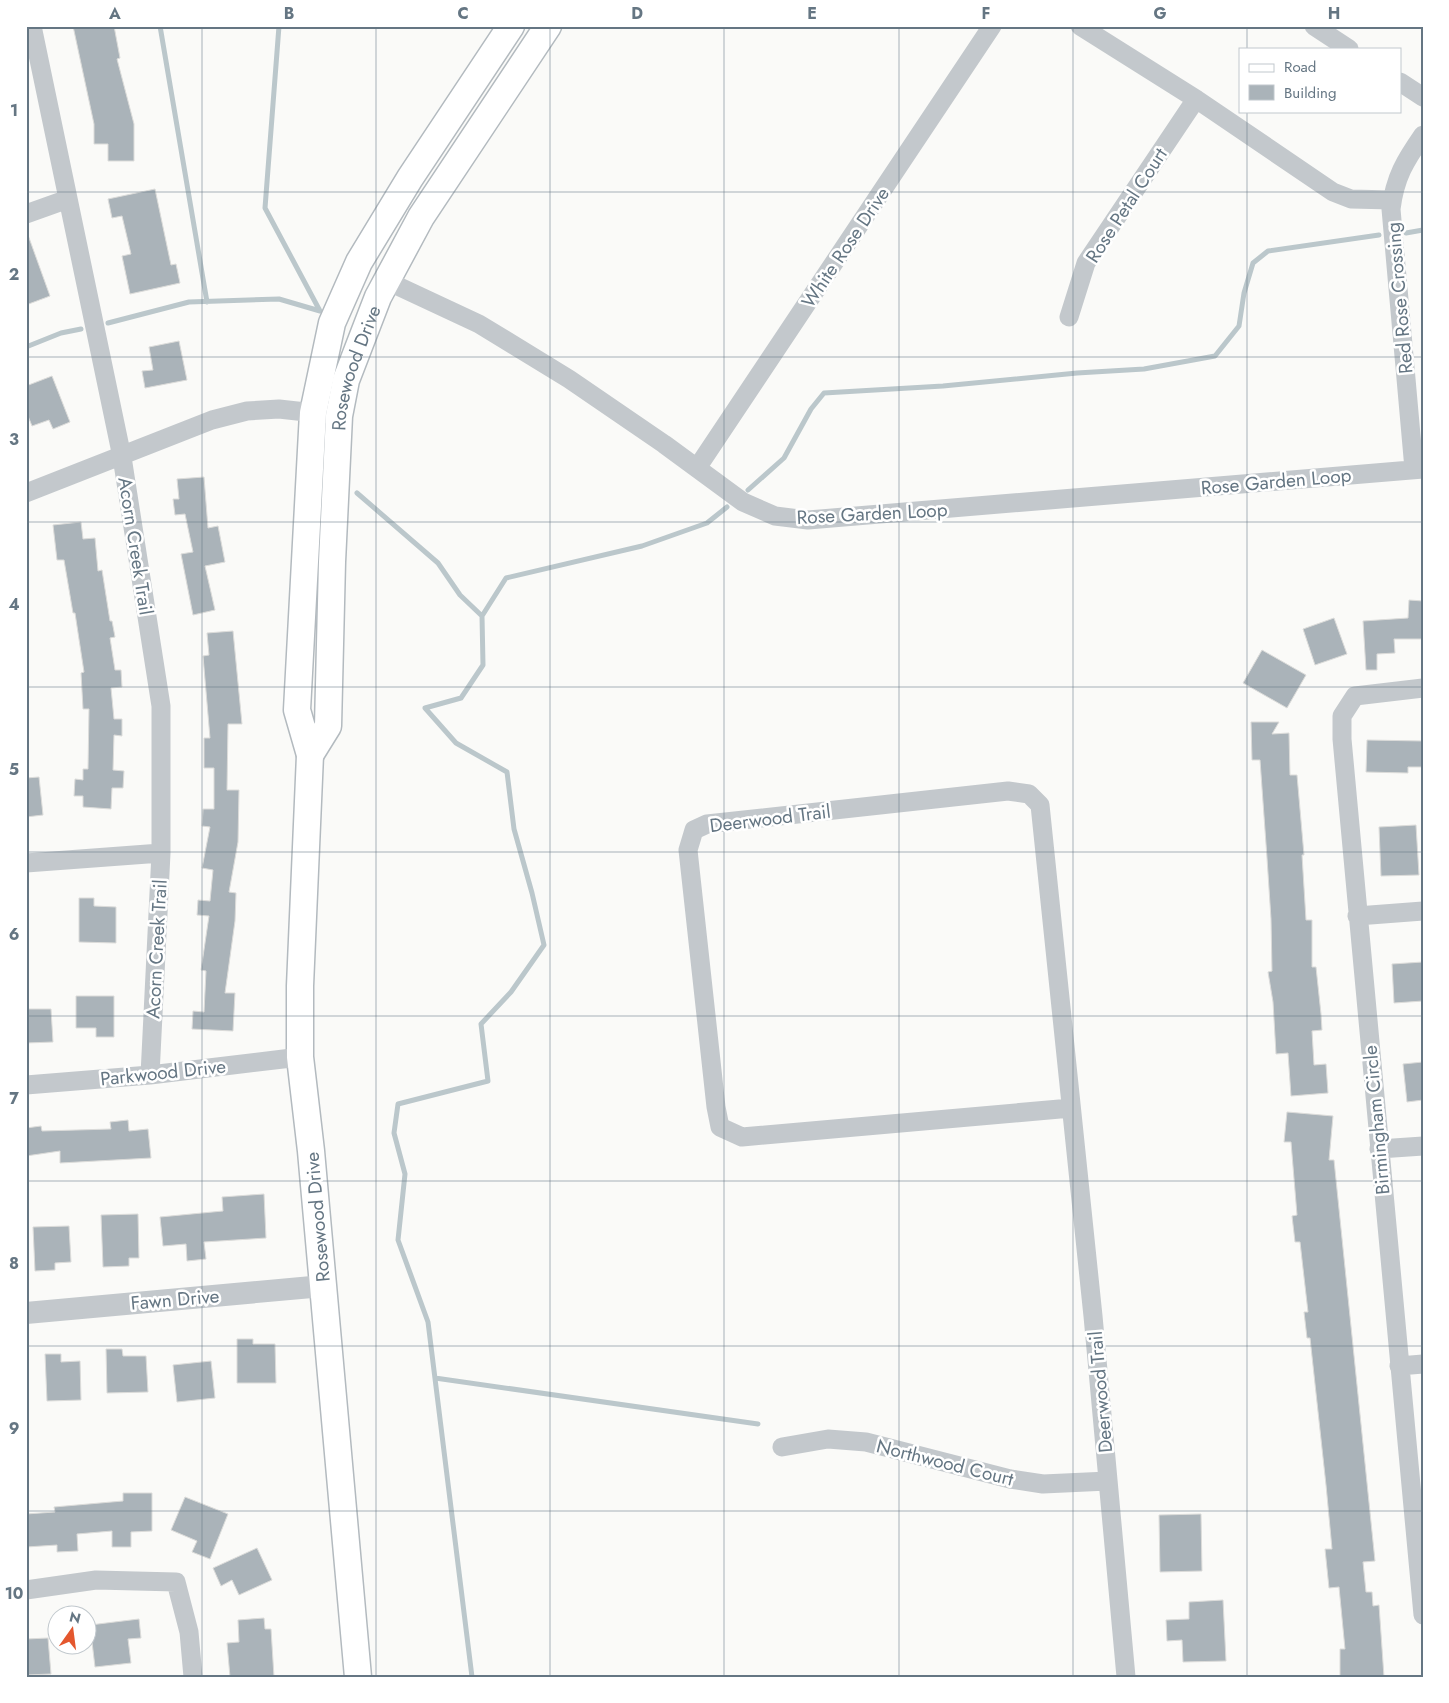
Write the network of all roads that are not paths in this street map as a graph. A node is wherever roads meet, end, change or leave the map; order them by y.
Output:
1 (32, 26) edge
2 (511, 26) edge
3 (548, 26) edge
4 (992, 26) edge
5 (1080, 26) edge
6 (1314, 26) edge
7 (1347, 48) edge
8 (1402, 83) edge
9 (1423, 97) edge
10 (1196, 99) junction
11 (1423, 135) edge
12 (68, 199) junction
13 (1392, 200) junction
14 (26, 214) edge
15 (387, 281) junction
16 (1069, 317) dead end
17 (313, 412) junction
18 (339, 416) junction
19 (122, 457) junction
20 (697, 468) junction
21 (1419, 469) edge
22 (26, 493) edge
23 (1423, 688) edge
24 (310, 756) junction
25 (161, 853) junction
26 (26, 863) edge
27 (1423, 911) edge
28 (1357, 916) junction
29 (300, 1057) junction
30 (150, 1075) junction
31 (26, 1085) edge
32 (1071, 1108) junction
33 (1423, 1146) edge
34 (1379, 1149) junction
35 (323, 1286) junction
36 (26, 1313) edge
37 (1423, 1364) edge
38 (1399, 1366) junction
39 (782, 1447) dead end
40 (1108, 1481) junction
41 (26, 1590) edge
42 (1422, 1594) edge
43 (1423, 1616) edge
44 (193, 1677) edge
45 (358, 1677) edge
46 (1126, 1677) edge

1 - 12 street, Acorn Creek Trail
2 - 17 main road, Rosewood Drive
3 - 15 main road, Rosewood Drive
4 - 20 street, White Rose Drive
5 - 10 street
6 - 7 street
8 - 9 street
10 - 13 street
10 - 16 street, Rose Petal Court
11 - 13 street, Red Rose Crossing
12 - 14 street
12 - 19 street, Acorn Creek Trail
13 - 21 street, Red Rose Crossing
15 - 18 main road, Rosewood Drive
15 - 20 street, Rose Garden Loop
17 - 18 street
17 - 19 street
17 - 24 main road, Rosewood Drive
18 - 24 main road, Rosewood Drive
19 - 22 street
19 - 25 street, Acorn Creek Trail
20 - 21 street, Rose Garden Loop
23 - 28 street, Birmingham Circle
24 - 29 main road, Rosewood Drive
25 - 26 street
25 - 30 street, Acorn Creek Trail
27 - 28 street
28 - 34 street, Birmingham Circle
29 - 30 street, Parkwood Drive
29 - 35 main road, Rosewood Drive
30 - 31 street, Parkwood Drive
32 - 32 street, Deerwood Trail
32 - 40 street, Deerwood Trail
33 - 34 street
34 - 38 street, Birmingham Circle
35 - 36 street, Fawn Drive
35 - 45 main road, Rosewood Drive
37 - 38 street
38 - 42 street, Birmingham Circle
39 - 40 street, Northwood Court
40 - 46 street, Deerwood Trail
41 - 44 street
42 - 43 street, Birmingham Circle

